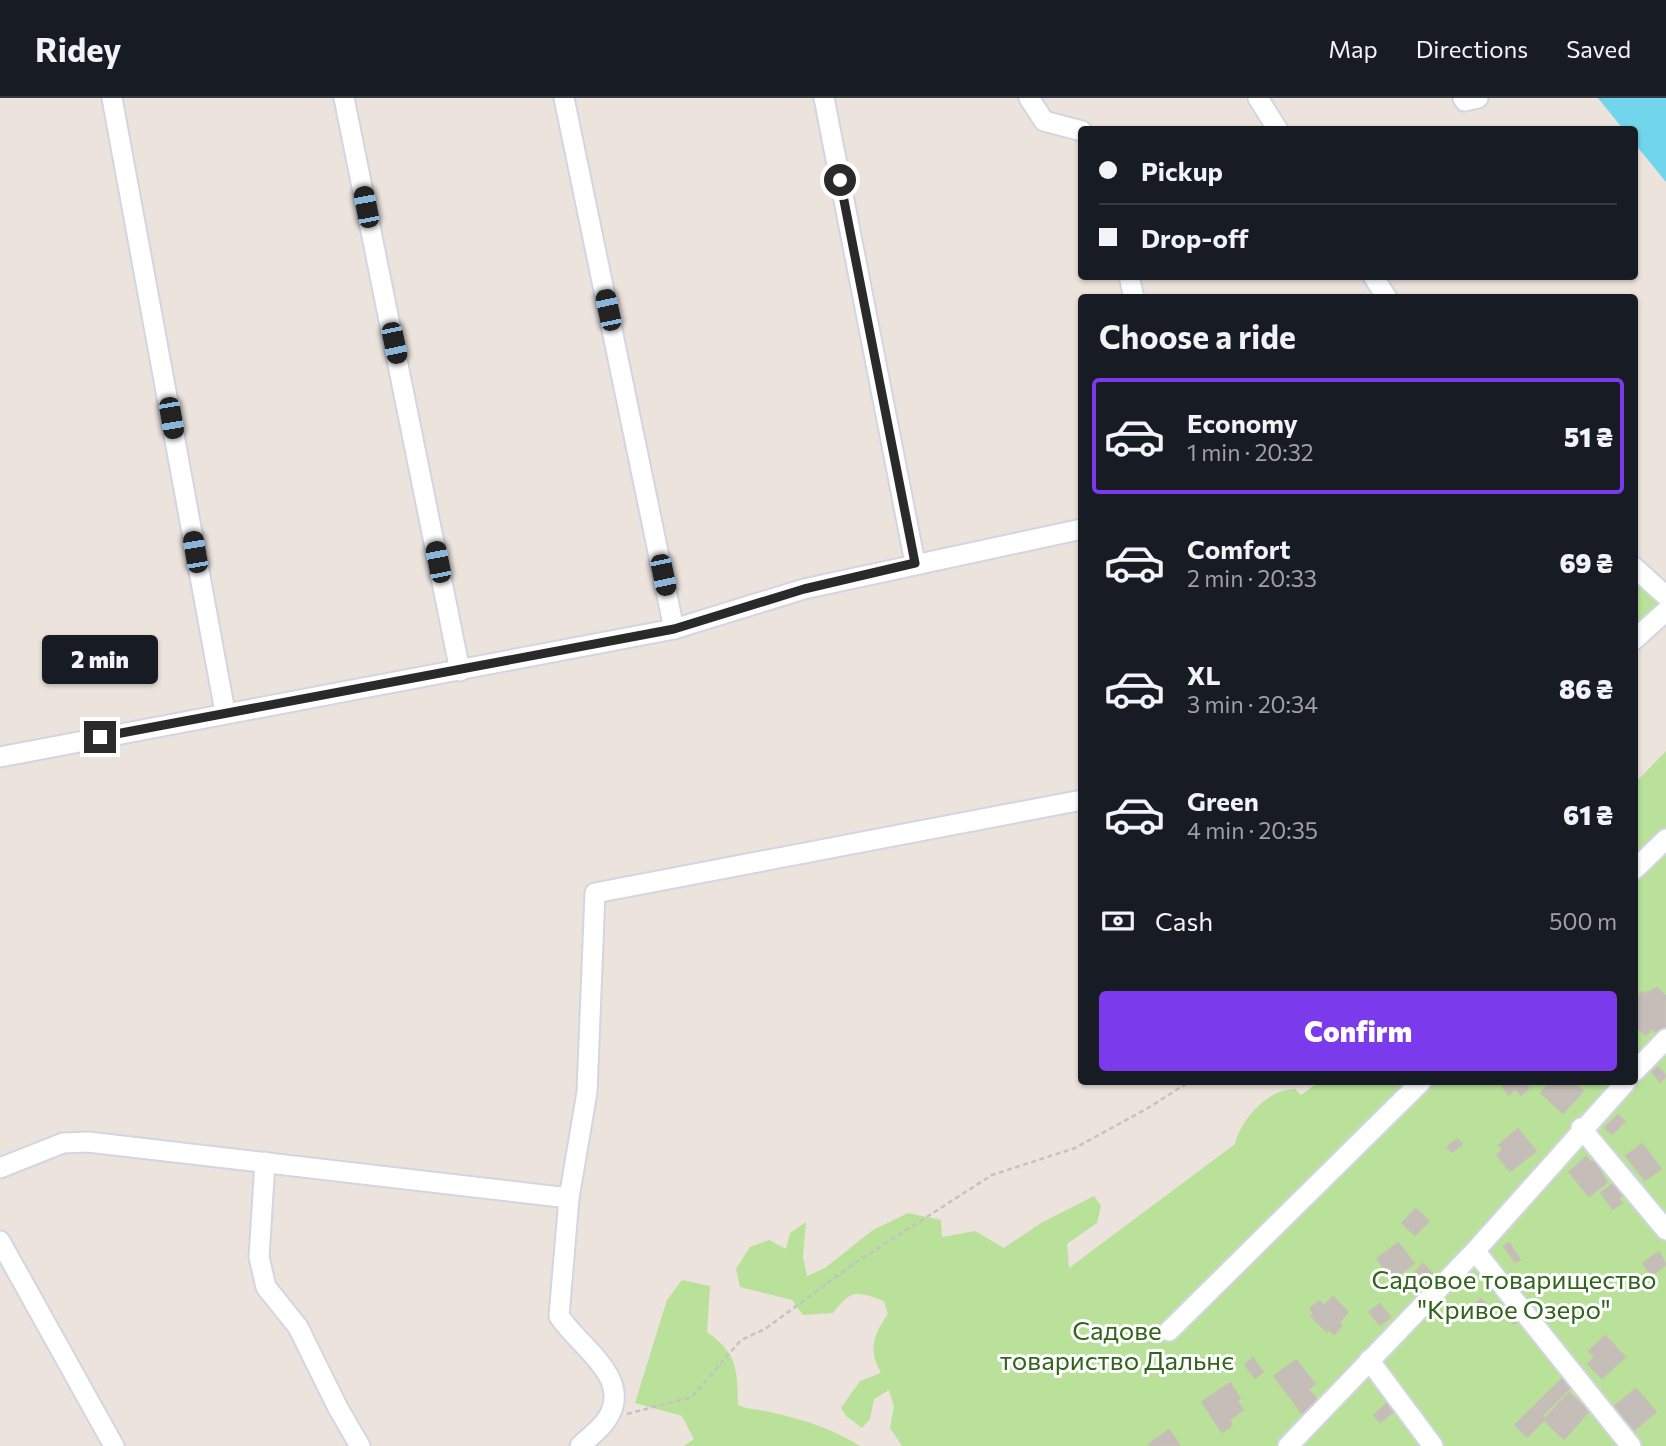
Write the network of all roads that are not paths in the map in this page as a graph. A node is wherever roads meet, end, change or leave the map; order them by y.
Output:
1 (112, 98) edge
2 (344, 98) edge
3 (564, 98) edge
4 (824, 98) edge
5 (1028, 98) edge
6 (1258, 98) edge
7 (1463, 98) edge
8 (1478, 98) edge
9 (1276, 126) edge
10 (1078, 130) edge
11 (1078, 530) edge
12 (915, 563) junction
13 (1638, 571) edge
14 (1666, 596) edge
15 (1666, 611) edge
16 (674, 629) junction
17 (1638, 636) edge
18 (460, 671) junction
19 (225, 712) junction
20 (0, 757) edge
21 (1078, 801) edge
22 (1666, 839) edge
23 (1638, 866) edge
24 (1666, 1039) edge
25 (1638, 1068) edge
26 (1418, 1085) edge
27 (1623, 1085) edge
28 (1581, 1128) junction
29 (265, 1162) junction
30 (0, 1168) edge
31 (569, 1198) junction
32 (1666, 1230) edge
33 (0, 1241) edge
34 (1475, 1251) junction
35 (1169, 1331) dead end
36 (1369, 1360) junction
37 (114, 1446) edge
38 (360, 1446) edge
39 (580, 1446) edge
40 (1288, 1446) edge
41 (1433, 1446) edge
42 (1631, 1446) edge

1 - 19 street
2 - 18 street
3 - 16 street
4 - 12 street
5 - 10 street
6 - 9 street
7 - 8 street
11 - 12 street
12 - 16 street
13 - 14 street
15 - 17 street
16 - 18 street
18 - 19 street
19 - 20 street
21 - 31 street
22 - 23 street
24 - 25 street
26 - 35 street
27 - 28 street
28 - 32 street
28 - 34 street
29 - 30 street
29 - 31 street
29 - 38 street
31 - 39 street
33 - 37 street
34 - 36 street
34 - 42 street
36 - 40 street
36 - 41 street

